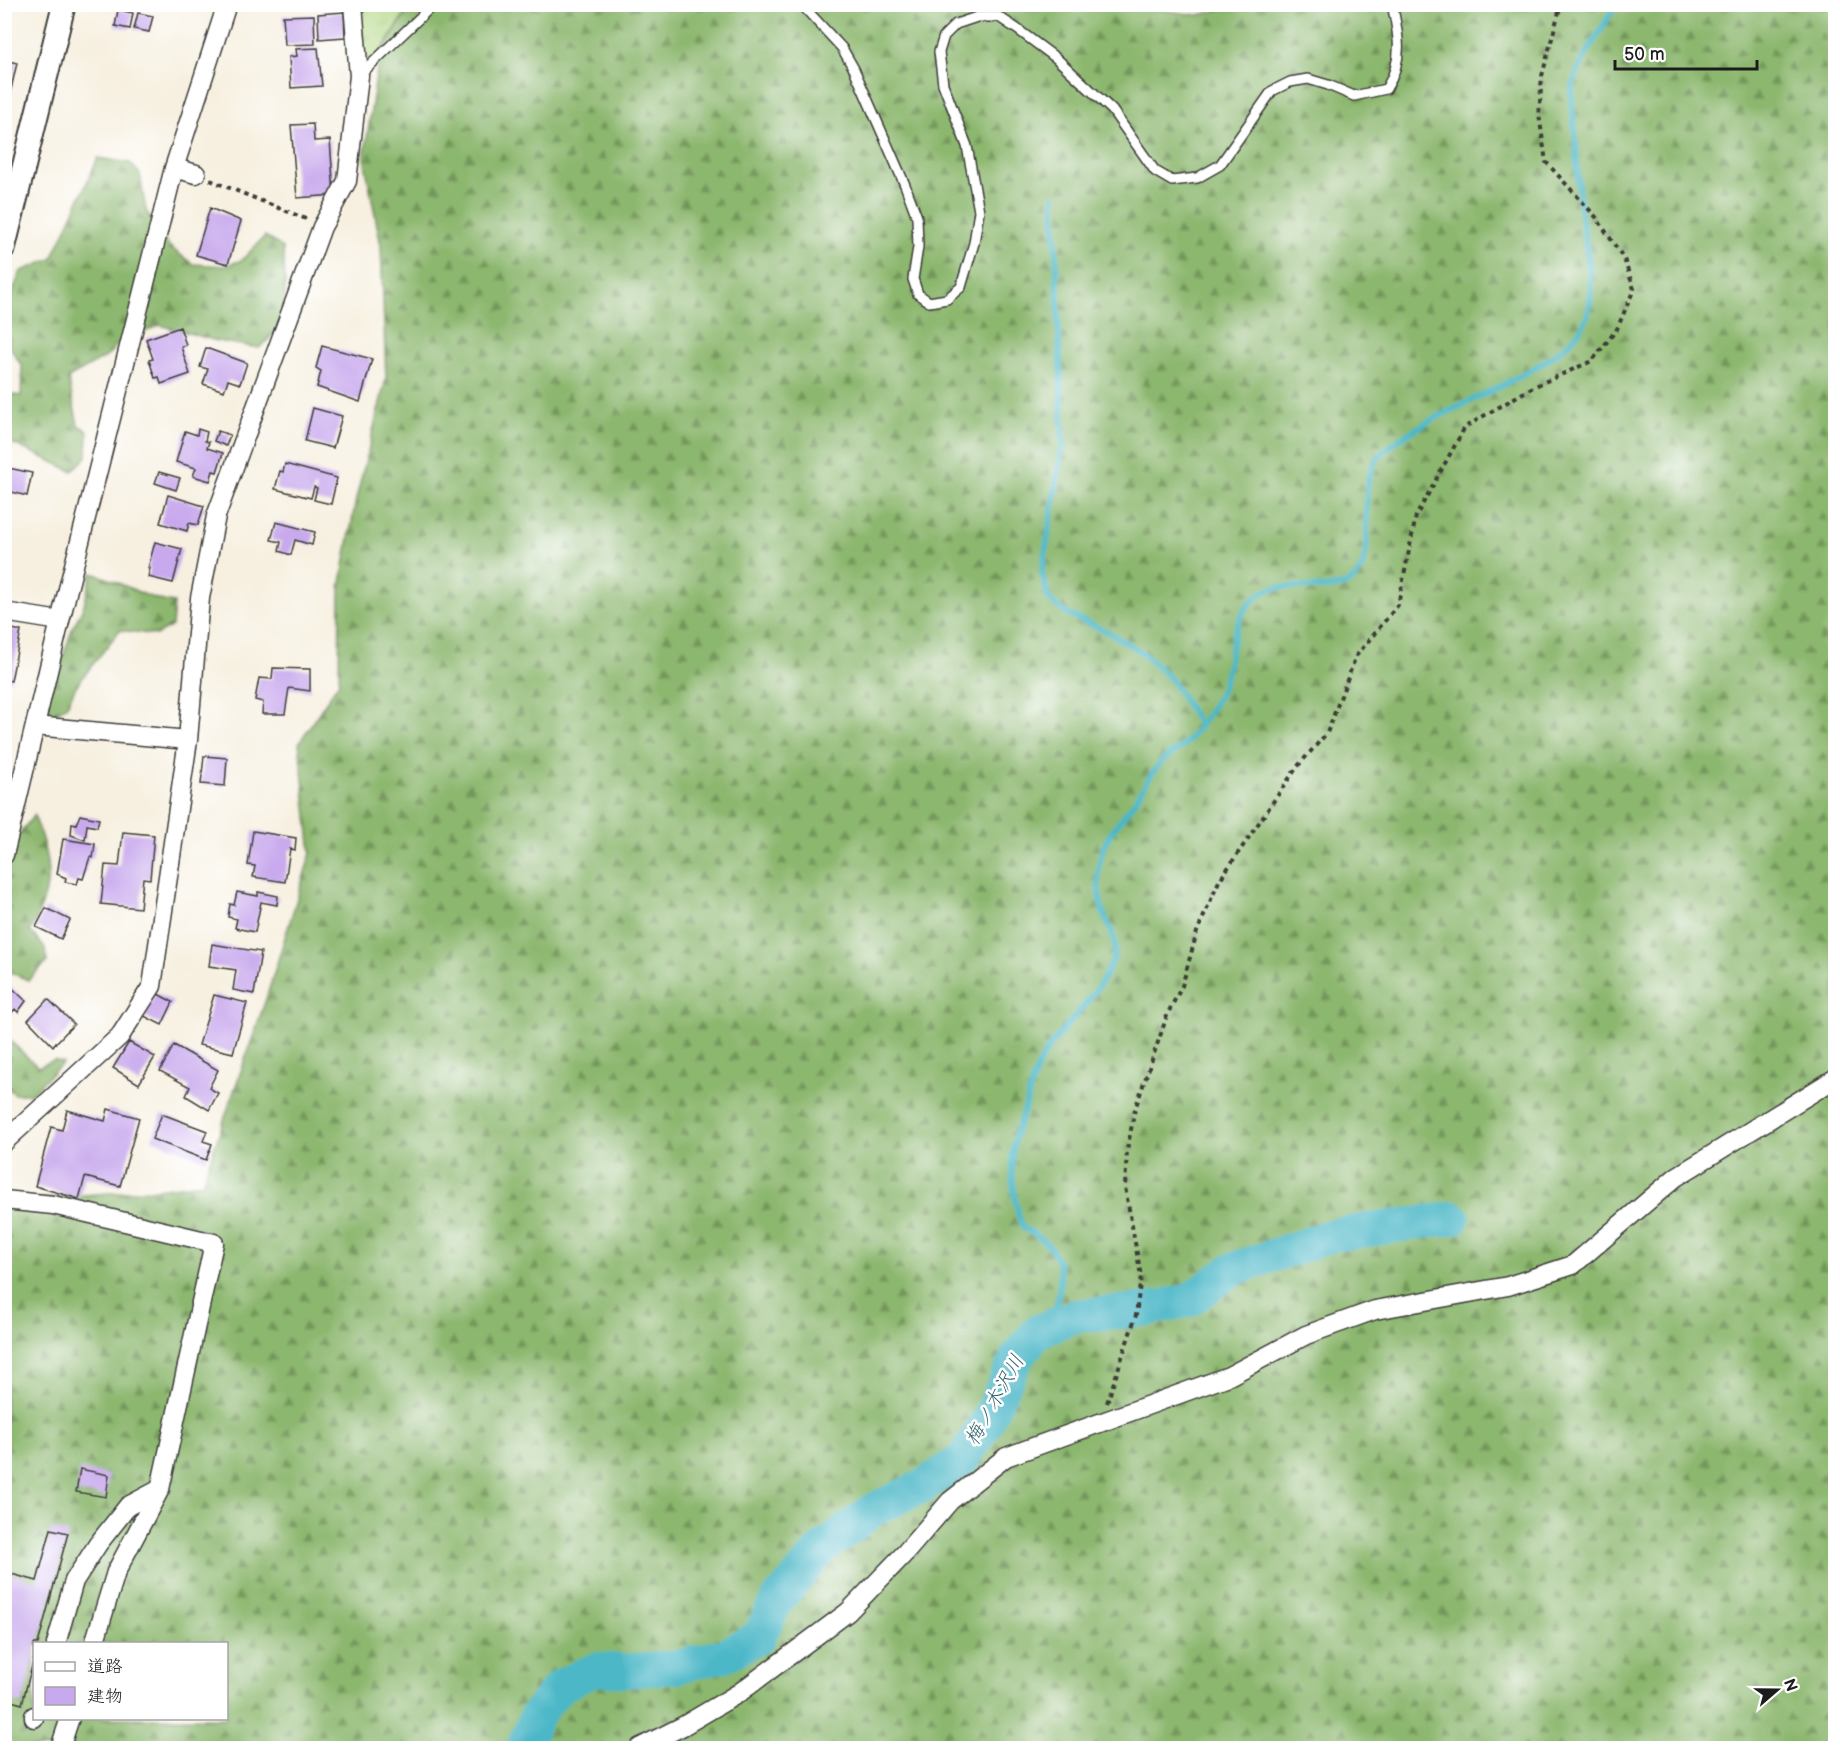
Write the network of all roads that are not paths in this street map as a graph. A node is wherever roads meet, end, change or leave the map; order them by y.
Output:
1 (64, 4) edge
2 (227, 4) edge
3 (353, 4) edge
4 (434, 4) edge
5 (801, 4) edge
6 (1392, 4) edge
7 (359, 76) junction
8 (174, 168) junction
9 (195, 174) road end
10 (4, 247) edge
11 (4, 612) edge
12 (60, 621) junction
13 (35, 726) junction
14 (188, 740) junction
15 (4, 855) edge
16 (1836, 1078) edge
17 (4, 1142) edge
18 (4, 1200) edge
19 (160, 1489) junction
20 (57, 1642) edge
21 (95, 1642) edge
22 (70, 1720) edge
23 (60, 1749) edge
24 (639, 1749) edge

1 - 10 street
2 - 8 street
3 - 7 street
4 - 7 lane
5 - 6 lane
7 - 14 street
8 - 9 street
8 - 12 street
11 - 12 street
12 - 13 street
13 - 14 street
13 - 15 street
14 - 17 street
16 - 24 street
18 - 19 street
19 - 20 street
19 - 21 street
22 - 23 street

